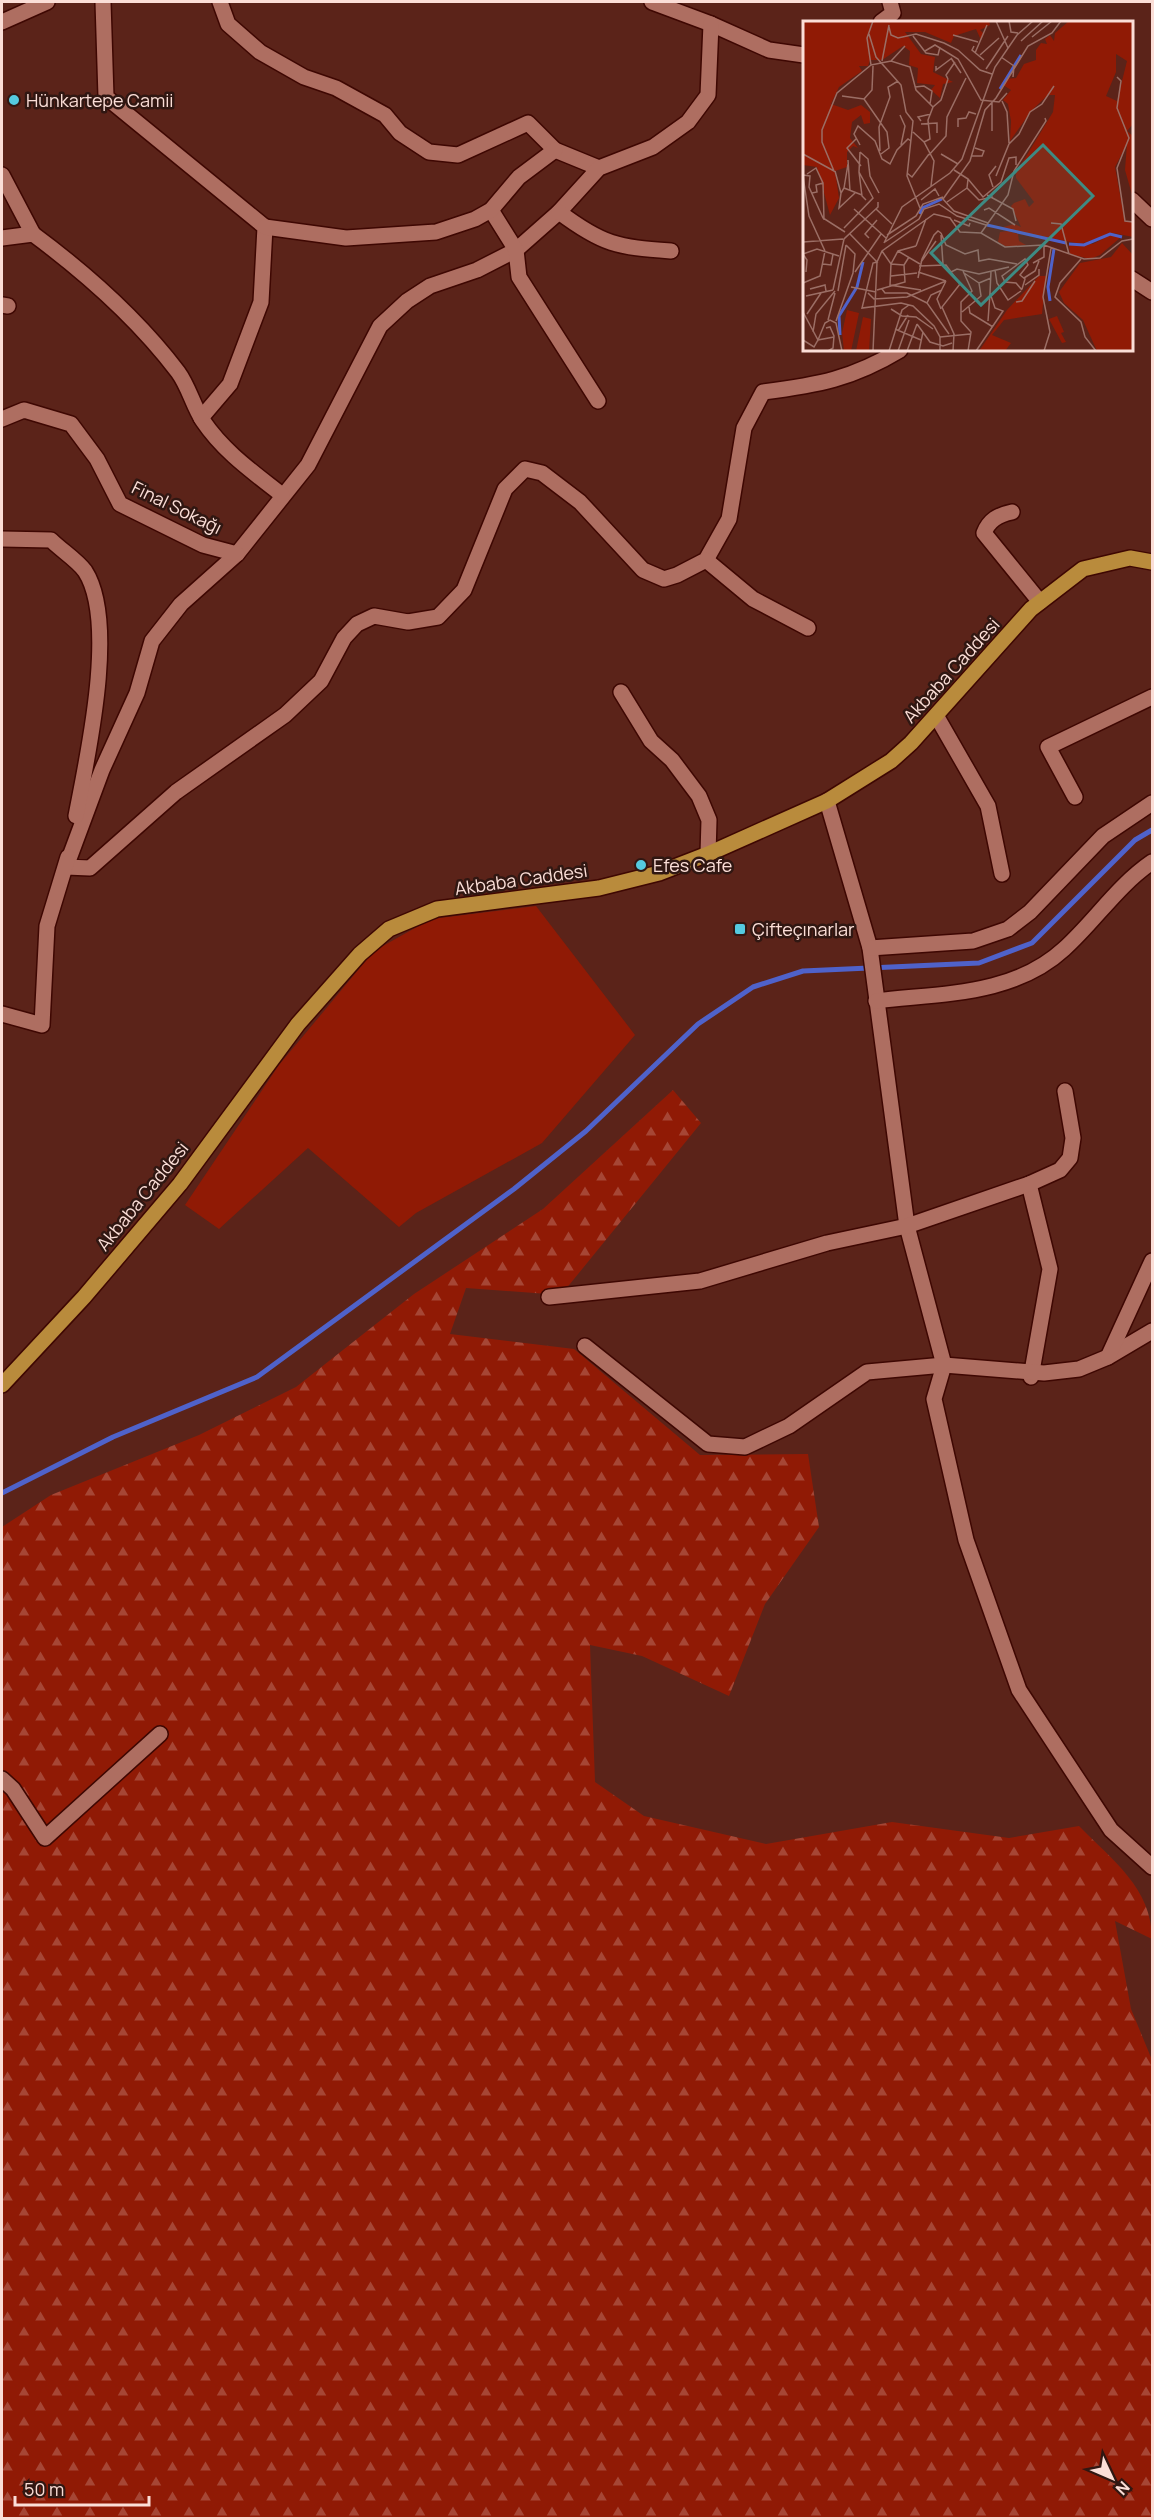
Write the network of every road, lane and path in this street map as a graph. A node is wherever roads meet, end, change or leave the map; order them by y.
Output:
1 (47, 2) edge
2 (102, 2) edge
3 (220, 2) edge
4 (652, 2) edge
5 (2, 22) edge
6 (711, 24) junction
7 (803, 56) edge
8 (555, 150) junction
9 (599, 168) junction
10 (2, 175) edge
11 (1133, 202) edge
12 (491, 210) junction
13 (559, 212) junction
14 (1152, 219) edge
15 (265, 227) junction
16 (33, 234) junction
17 (2, 238) edge
18 (516, 250) junction
19 (671, 251) dead end
20 (1133, 280) edge
21 (1152, 292) edge
22 (898, 351) edge
23 (598, 401) dead end
24 (201, 418) junction
25 (2, 419) edge
26 (282, 495) junction
27 (1012, 512) dead end
28 (2, 539) edge
29 (237, 554) junction
30 (706, 560) junction
31 (1152, 562) edge
32 (1040, 602) junction
33 (807, 628) dead end
34 (621, 692) dead end
35 (1152, 697) edge
36 (937, 717) junction
37 (1075, 797) dead end
38 (827, 801) junction
39 (1152, 803) edge
40 (708, 854) junction
41 (1152, 862) edge
42 (66, 867) junction
43 (1002, 874) dead end
44 (871, 954) junction
45 (876, 999) junction
46 (2, 1014) edge
47 (1065, 1091) dead end
48 (1029, 1184) junction
49 (907, 1226) junction
50 (1152, 1261) edge
51 (549, 1297) dead end
52 (1152, 1331) edge
53 (585, 1346) dead end
54 (1108, 1357) junction
55 (944, 1365) junction
56 (1032, 1375) junction
57 (2, 1385) edge
58 (160, 1734) dead end
59 (2, 1779) edge
60 (1152, 1867) edge

1 - 5 street
2 - 15 street
3 - 8 street
4 - 6 street
6 - 7 street
6 - 9 street
8 - 9 street
8 - 12 street
9 - 13 street
10 - 16 street
11 - 14 street
12 - 15 street
12 - 18 street
13 - 18 street
13 - 19 street
15 - 24 street
16 - 17 street
16 - 24 street
18 - 23 street
18 - 26 street
20 - 21 street
22 - 30 street
24 - 26 street
25 - 29 street, Final Sokağı
26 - 29 street
27 - 32 street
28 - 42 street
29 - 42 street
30 - 33 street
30 - 42 street
31 - 32 main road, Akbaba Caddesi
32 - 36 main road, Akbaba Caddesi
34 - 40 street
35 - 37 street
36 - 38 main road, Akbaba Caddesi
36 - 43 street
38 - 40 main road, Akbaba Caddesi
38 - 44 street
39 - 44 street
40 - 57 main road, Akbaba Caddesi
41 - 45 street
42 - 46 street
44 - 45 street
45 - 49 street
47 - 48 street
48 - 49 street
48 - 56 street
49 - 51 street
49 - 55 street
50 - 54 street
52 - 54 street
53 - 55 street
54 - 56 street
55 - 56 street
55 - 60 street
58 - 59 street

